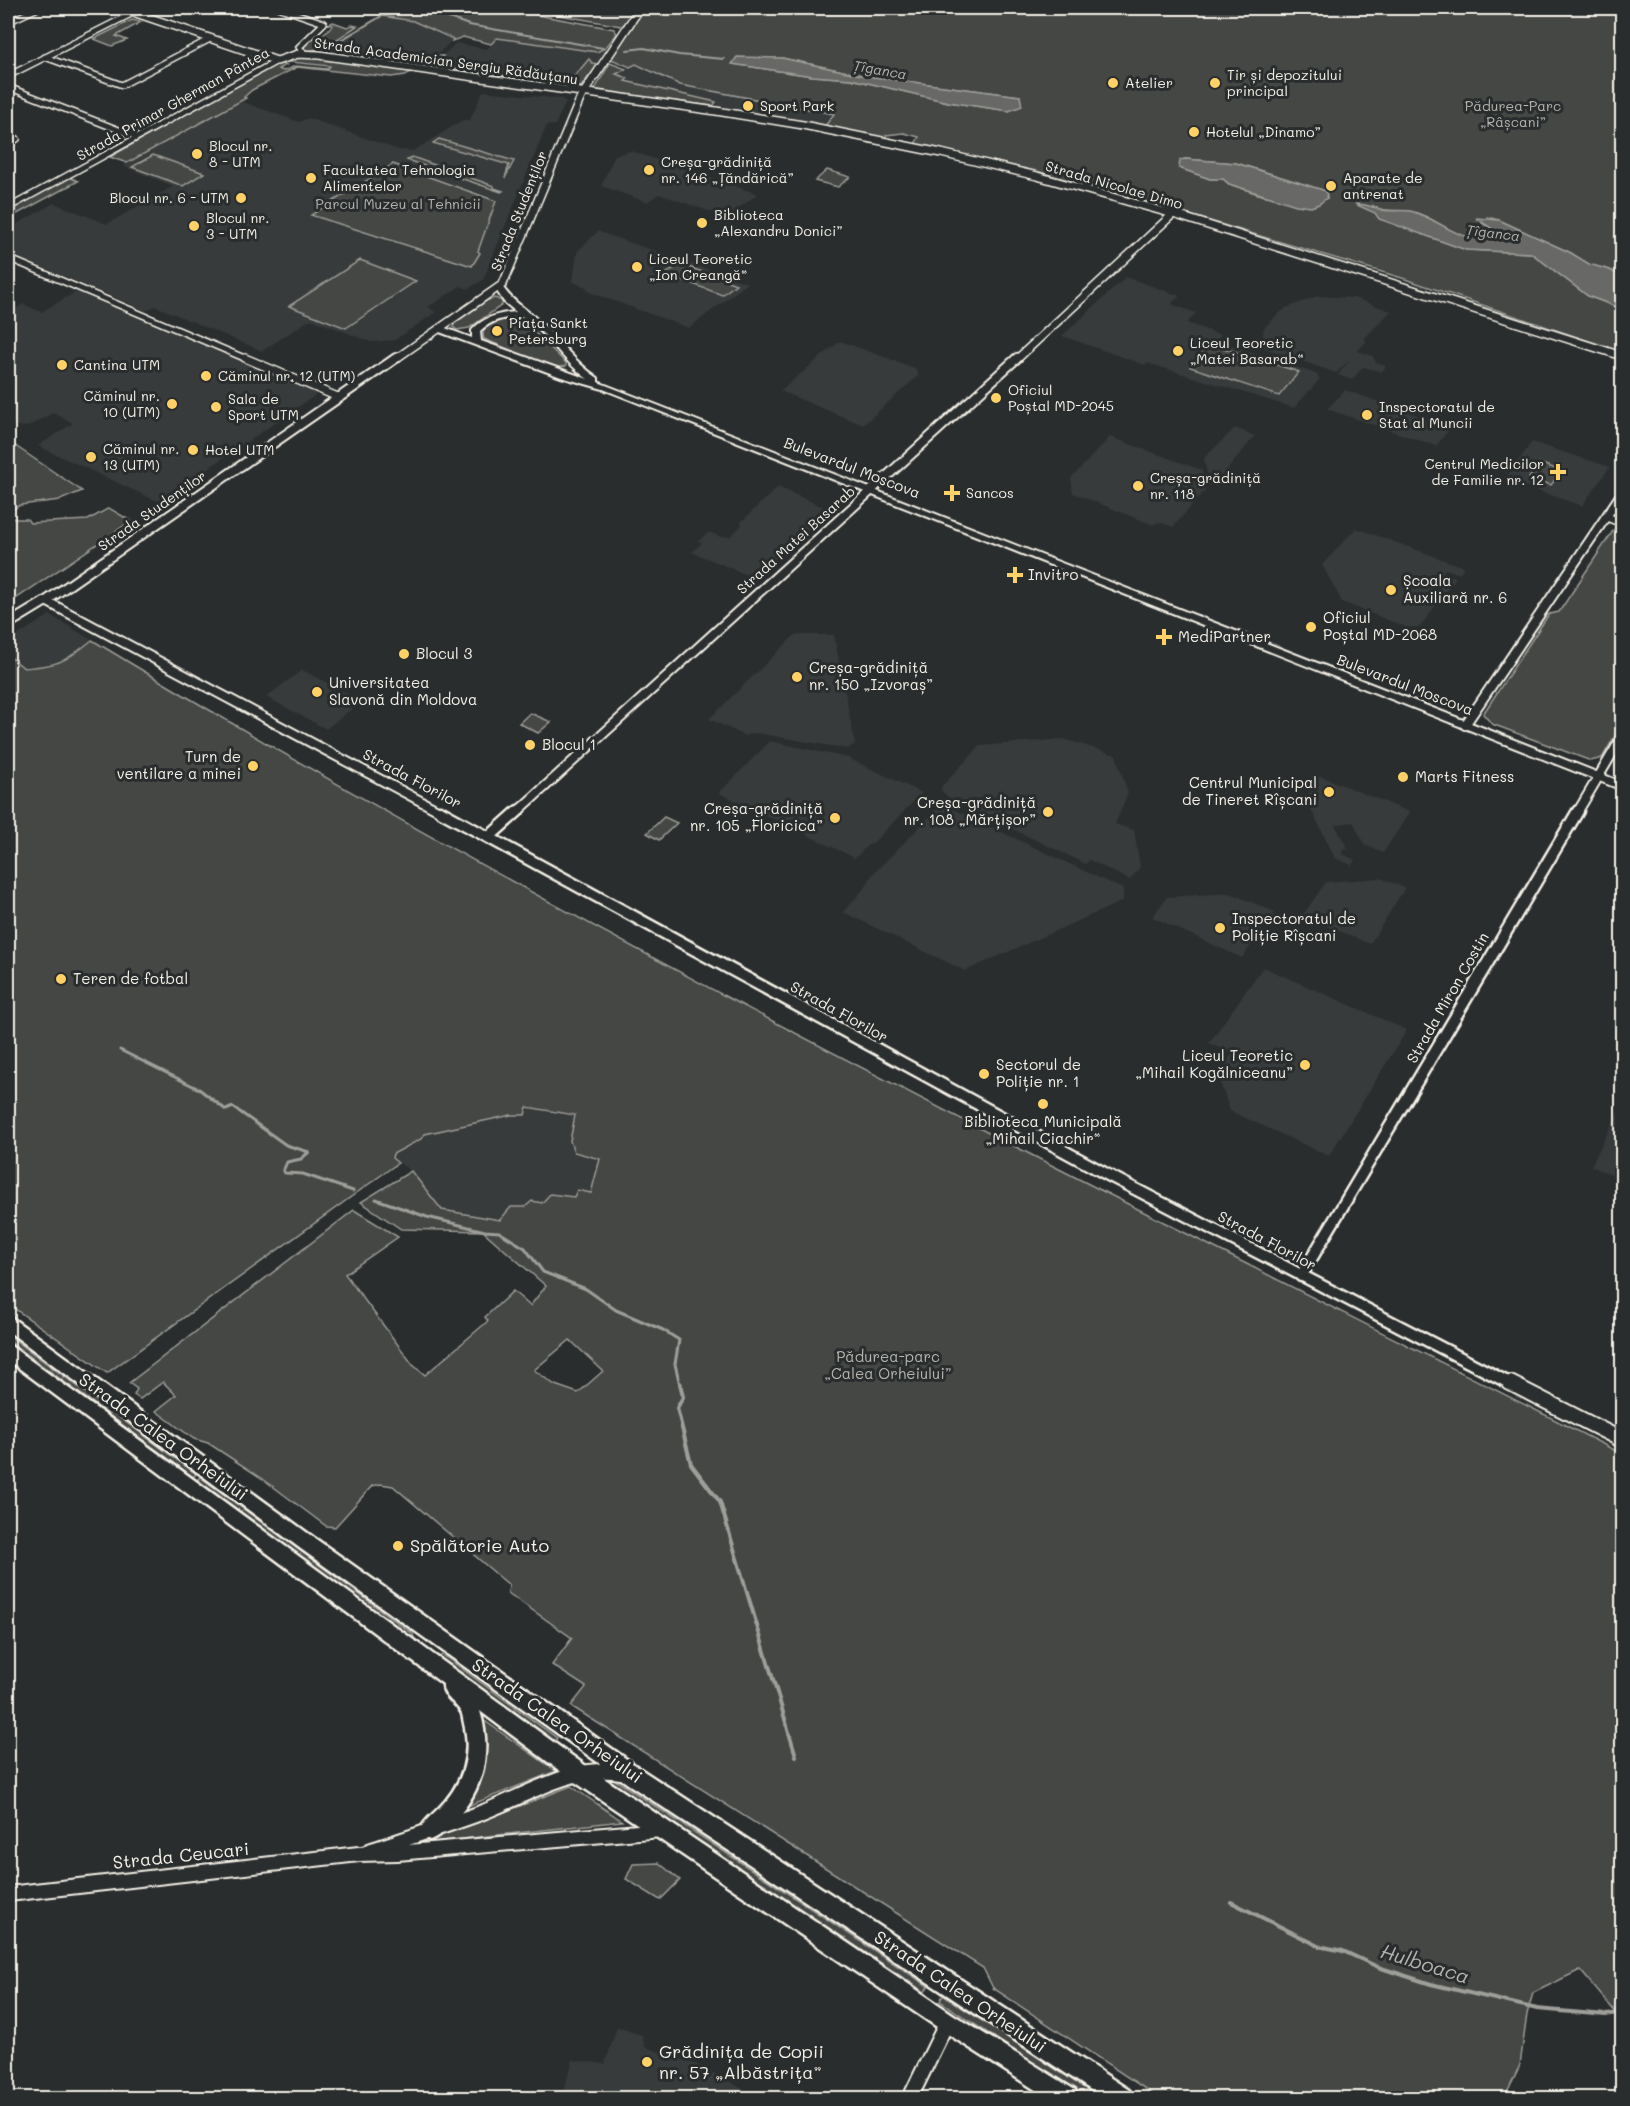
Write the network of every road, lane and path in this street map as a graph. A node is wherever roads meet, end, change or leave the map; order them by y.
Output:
1 (38, 8) edge
2 (121, 8) edge
3 (280, 8) edge
4 (640, 8) edge
5 (135, 12) junction
6 (8, 22) edge
7 (210, 39) junction
8 (304, 53) junction
9 (45, 57) junction
10 (277, 61) junction
11 (8, 76) edge
12 (8, 87) edge
13 (585, 93) junction
14 (8, 135) edge
15 (137, 137) junction
16 (8, 144) edge
17 (8, 207) edge
18 (1173, 214) junction
19 (8, 258) edge
20 (499, 288) junction
21 (524, 314) junction
22 (440, 329) junction
23 (477, 342) junction
24 (1623, 356) edge
25 (574, 362) junction
26 (554, 371) junction
27 (606, 387) junction
28 (340, 398) junction
29 (871, 491) junction
30 (1623, 494) edge
31 (1607, 517) junction
32 (1623, 523) edge
33 (46, 601) junction
34 (8, 624) edge
35 (1465, 725) junction
36 (1623, 737) edge
37 (1598, 777) junction
38 (1623, 786) edge
39 (489, 837) junction
40 (1301, 1276) junction
41 (8, 1322) edge
42 (8, 1351) edge
43 (1623, 1440) edge
44 (435, 1636) junction
45 (426, 1660) junction
46 (579, 1773) junction
47 (635, 1777) junction
48 (430, 1830) junction
49 (661, 1830) junction
50 (359, 1854) junction
51 (8, 1894) edge
52 (947, 2022) junction
53 (910, 2098) edge
54 (1067, 2098) edge
55 (1121, 2098) edge

1 - 6 street
2 - 5 main road
3 - 8 street
4 - 13 main road, Strada Studenților
5 - 7 main road
5 - 9 street
7 - 9 street
7 - 10 main road
8 - 10 main road, Strada Primar Gherman Pântea
8 - 13 main road, Strada Academician Sergiu Rădăuțanu
9 - 11 street
10 - 15 street, Strada Primar Gherman Pântea
12 - 15 street
13 - 18 main road, Strada Nicolae Dimo
13 - 20 main road, Strada Studenților
14 - 16 street
15 - 17 street, Strada Primar Gherman Pântea
18 - 24 main road, Strada Nicolae Dimo
18 - 29 main road, Strada Matei Basarab
19 - 28 street
20 - 21 main road, Bulevardul Moscova
20 - 22 main road, Strada Studenților
21 - 23 main road
21 - 25 main road, Bulevardul Moscova
22 - 23 main road, Bulevardul Moscova
22 - 28 main road, Strada Studenților
23 - 26 main road, Bulevardul Moscova
25 - 26 main road
25 - 27 main road, Bulevardul Moscova
26 - 27 main road, Bulevardul Moscova
27 - 29 main road, Bulevardul Moscova
28 - 33 main road, Strada Studenților
29 - 35 main road, Bulevardul Moscova
29 - 39 main road, Strada Matei Basarab
30 - 31 main road
31 - 32 street
31 - 35 main road
33 - 34 main road, Strada Studenților
33 - 39 main road, Strada Florilor
35 - 37 main road, Bulevardul Moscova
36 - 37 main road, Strada Miron Costin
37 - 38 main road, Bulevardul Moscova
37 - 40 main road, Strada Miron Costin
39 - 40 main road, Strada Florilor
40 - 43 main road, Strada Florilor
41 - 44 highway, Strada Calea Orheiului
42 - 45 highway, Strada Calea Orheiului
44 - 45 highway
44 - 47 highway, Strada Calea Orheiului
45 - 46 highway, Strada Calea Orheiului
45 - 48 highway
46 - 47 main road, Strada Ceucari
46 - 48 main road, Strada Ceucari
46 - 49 highway, Strada Calea Orheiului
47 - 55 highway, Strada Calea Orheiului
48 - 50 main road, Strada Ceucari
49 - 50 main road, Strada Ceucari
49 - 52 highway, Strada Calea Orheiului
50 - 51 main road, Strada Ceucari
52 - 53 main road
52 - 54 highway, Strada Calea Orheiului

